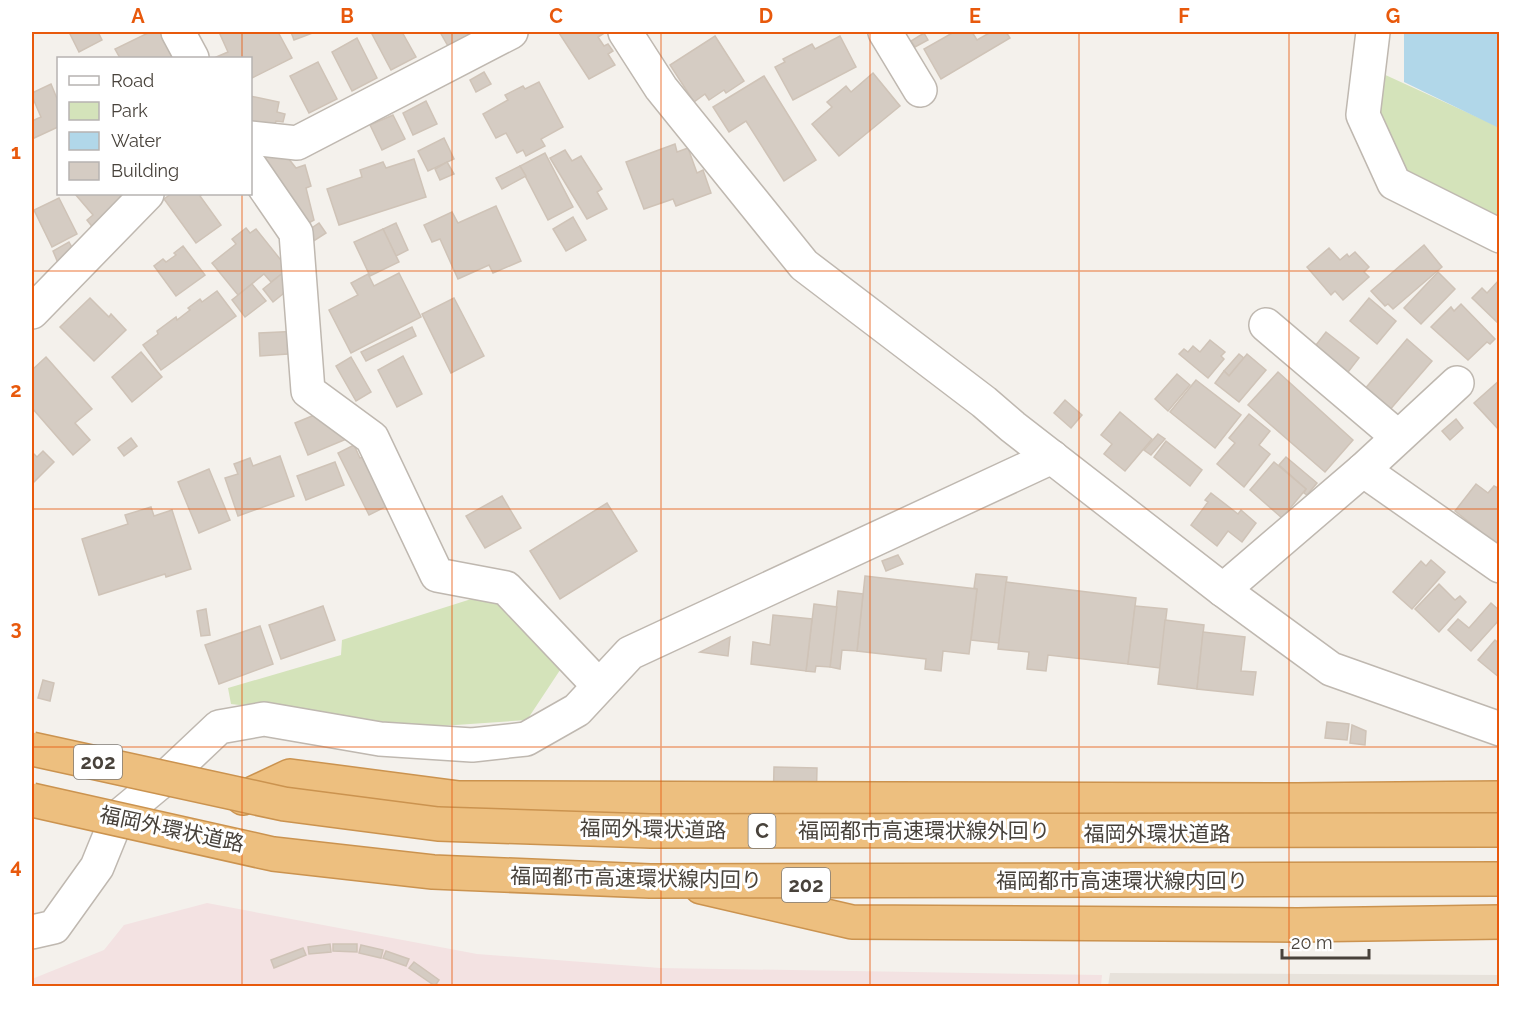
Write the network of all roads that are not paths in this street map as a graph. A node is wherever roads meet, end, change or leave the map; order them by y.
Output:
1 (178, 32) edge
2 (511, 32) edge
3 (625, 32) edge
4 (885, 32) edge
5 (1373, 32) edge
6 (191, 57) edge
7 (920, 90) dead end
8 (252, 138) edge
9 (252, 169) edge
10 (146, 195) edge
11 (1500, 236) edge
12 (32, 312) edge
13 (1266, 325) dead end
14 (1457, 383) dead end
15 (1398, 437) junction
16 (1052, 457) junction
17 (1363, 470) junction
18 (1500, 566) edge
19 (1223, 590) junction
20 (599, 686) junction
21 (1500, 729) edge
22 (32, 744) edge
23 (32, 749) edge
24 (164, 779) junction
25 (243, 798) junction
26 (1500, 798) edge
27 (32, 799) edge
28 (117, 818) junction
29 (1500, 830) edge
30 (1500, 835) edge
31 (1500, 879) edge
32 (684, 884) junction
33 (1500, 889) edge
34 (1500, 922) edge
35 (32, 932) edge

1 - 6 street
2 - 8 street
3 - 16 street
4 - 7 street
5 - 11 street
9 - 20 street
10 - 12 street
13 - 15 street
14 - 15 street
15 - 17 street
16 - 19 street
16 - 20 street
17 - 18 street
17 - 19 street
19 - 21 street
20 - 24 street
22 - 24 highway, 福岡外環状道路 / 202
23 - 29 highway, 福岡都市高速環状線外回り / C, bridge
24 - 25 highway, 福岡外環状道路 / 202
24 - 28 street
25 - 26 highway
25 - 30 highway, 福岡外環状道路 / 202
27 - 28 highway, 福岡外環状道路 / 202
27 - 31 highway, 福岡都市高速環状線内回り, bridge
28 - 32 highway, 福岡外環状道路 / 202
28 - 35 street
32 - 33 highway, 福岡外環状道路 / 202
32 - 34 highway

